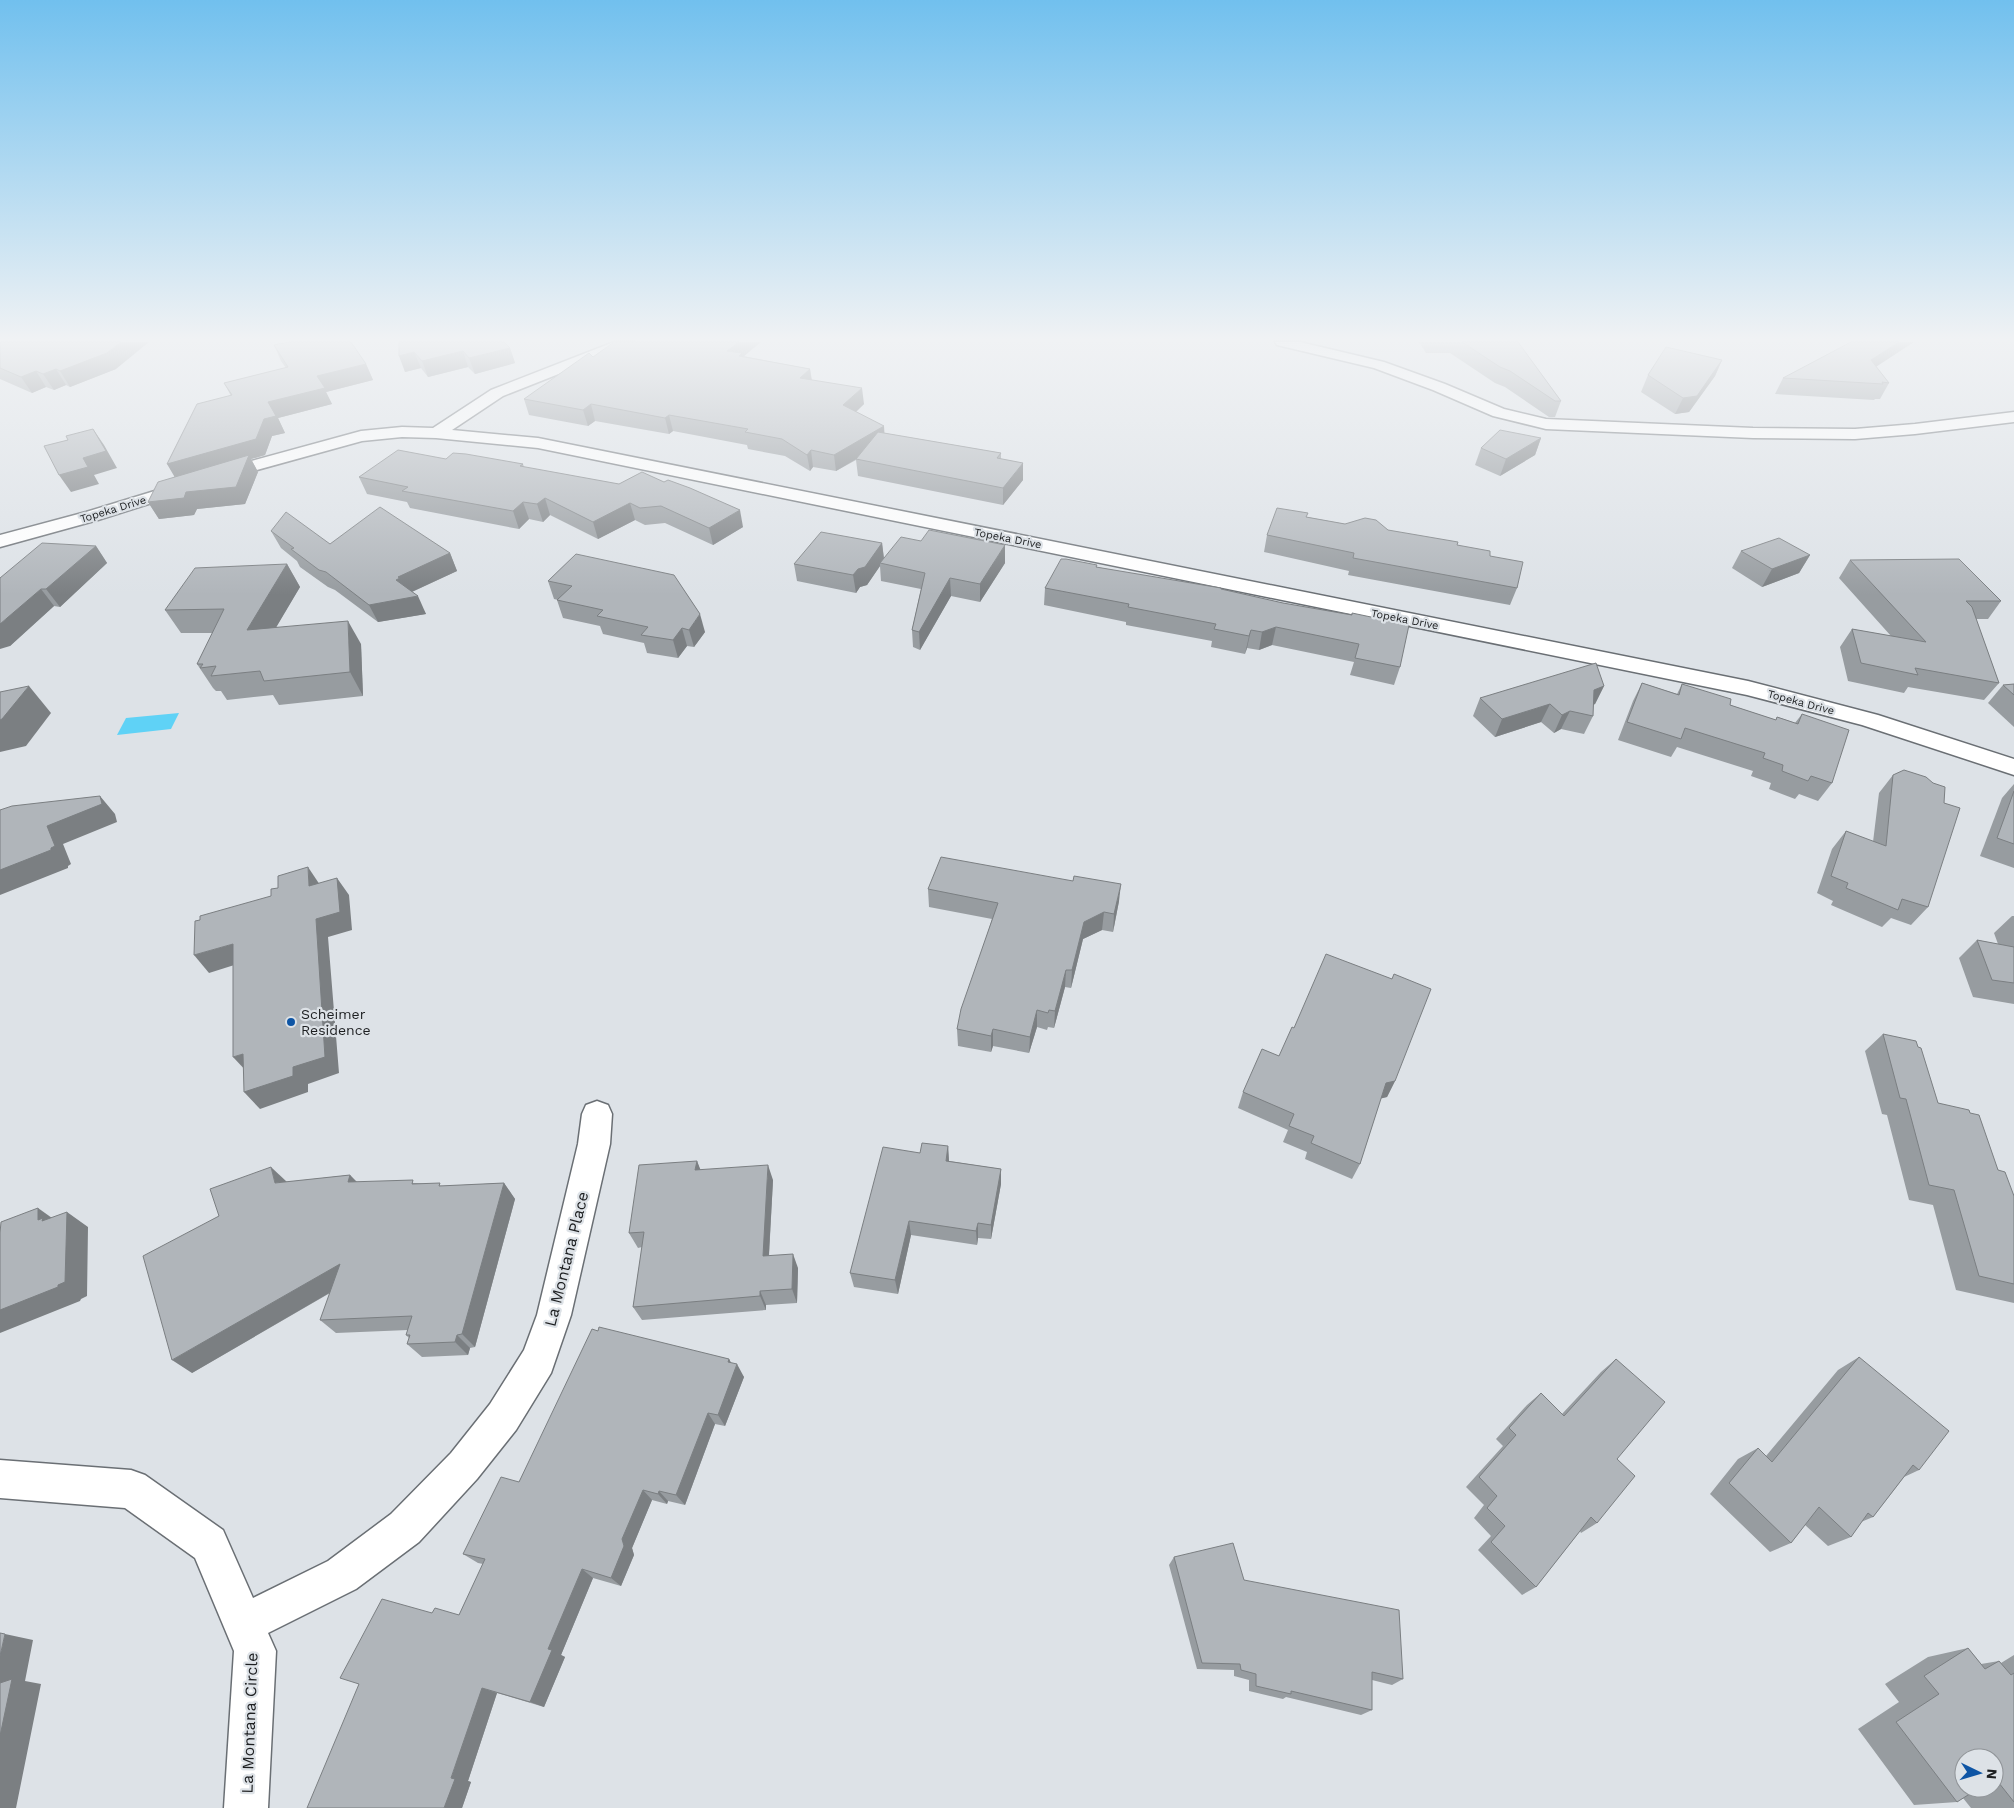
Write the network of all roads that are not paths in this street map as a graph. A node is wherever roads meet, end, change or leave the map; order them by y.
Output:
1 (446, 426) edge
2 (1574, 426) edge
3 (1936, 426) edge
4 (436, 433) junction
5 (0, 541) edge
6 (2014, 767) edge
7 (597, 1114) dead end
8 (0, 1479) edge
9 (243, 1624) junction
10 (246, 1808) edge

1 - 4 street
2 - 3 street
4 - 5 street, Topeka Drive
4 - 6 street, Topeka Drive
7 - 9 street, La Montana Place
8 - 9 street, La Montana Circle
9 - 10 street, La Montana Circle

